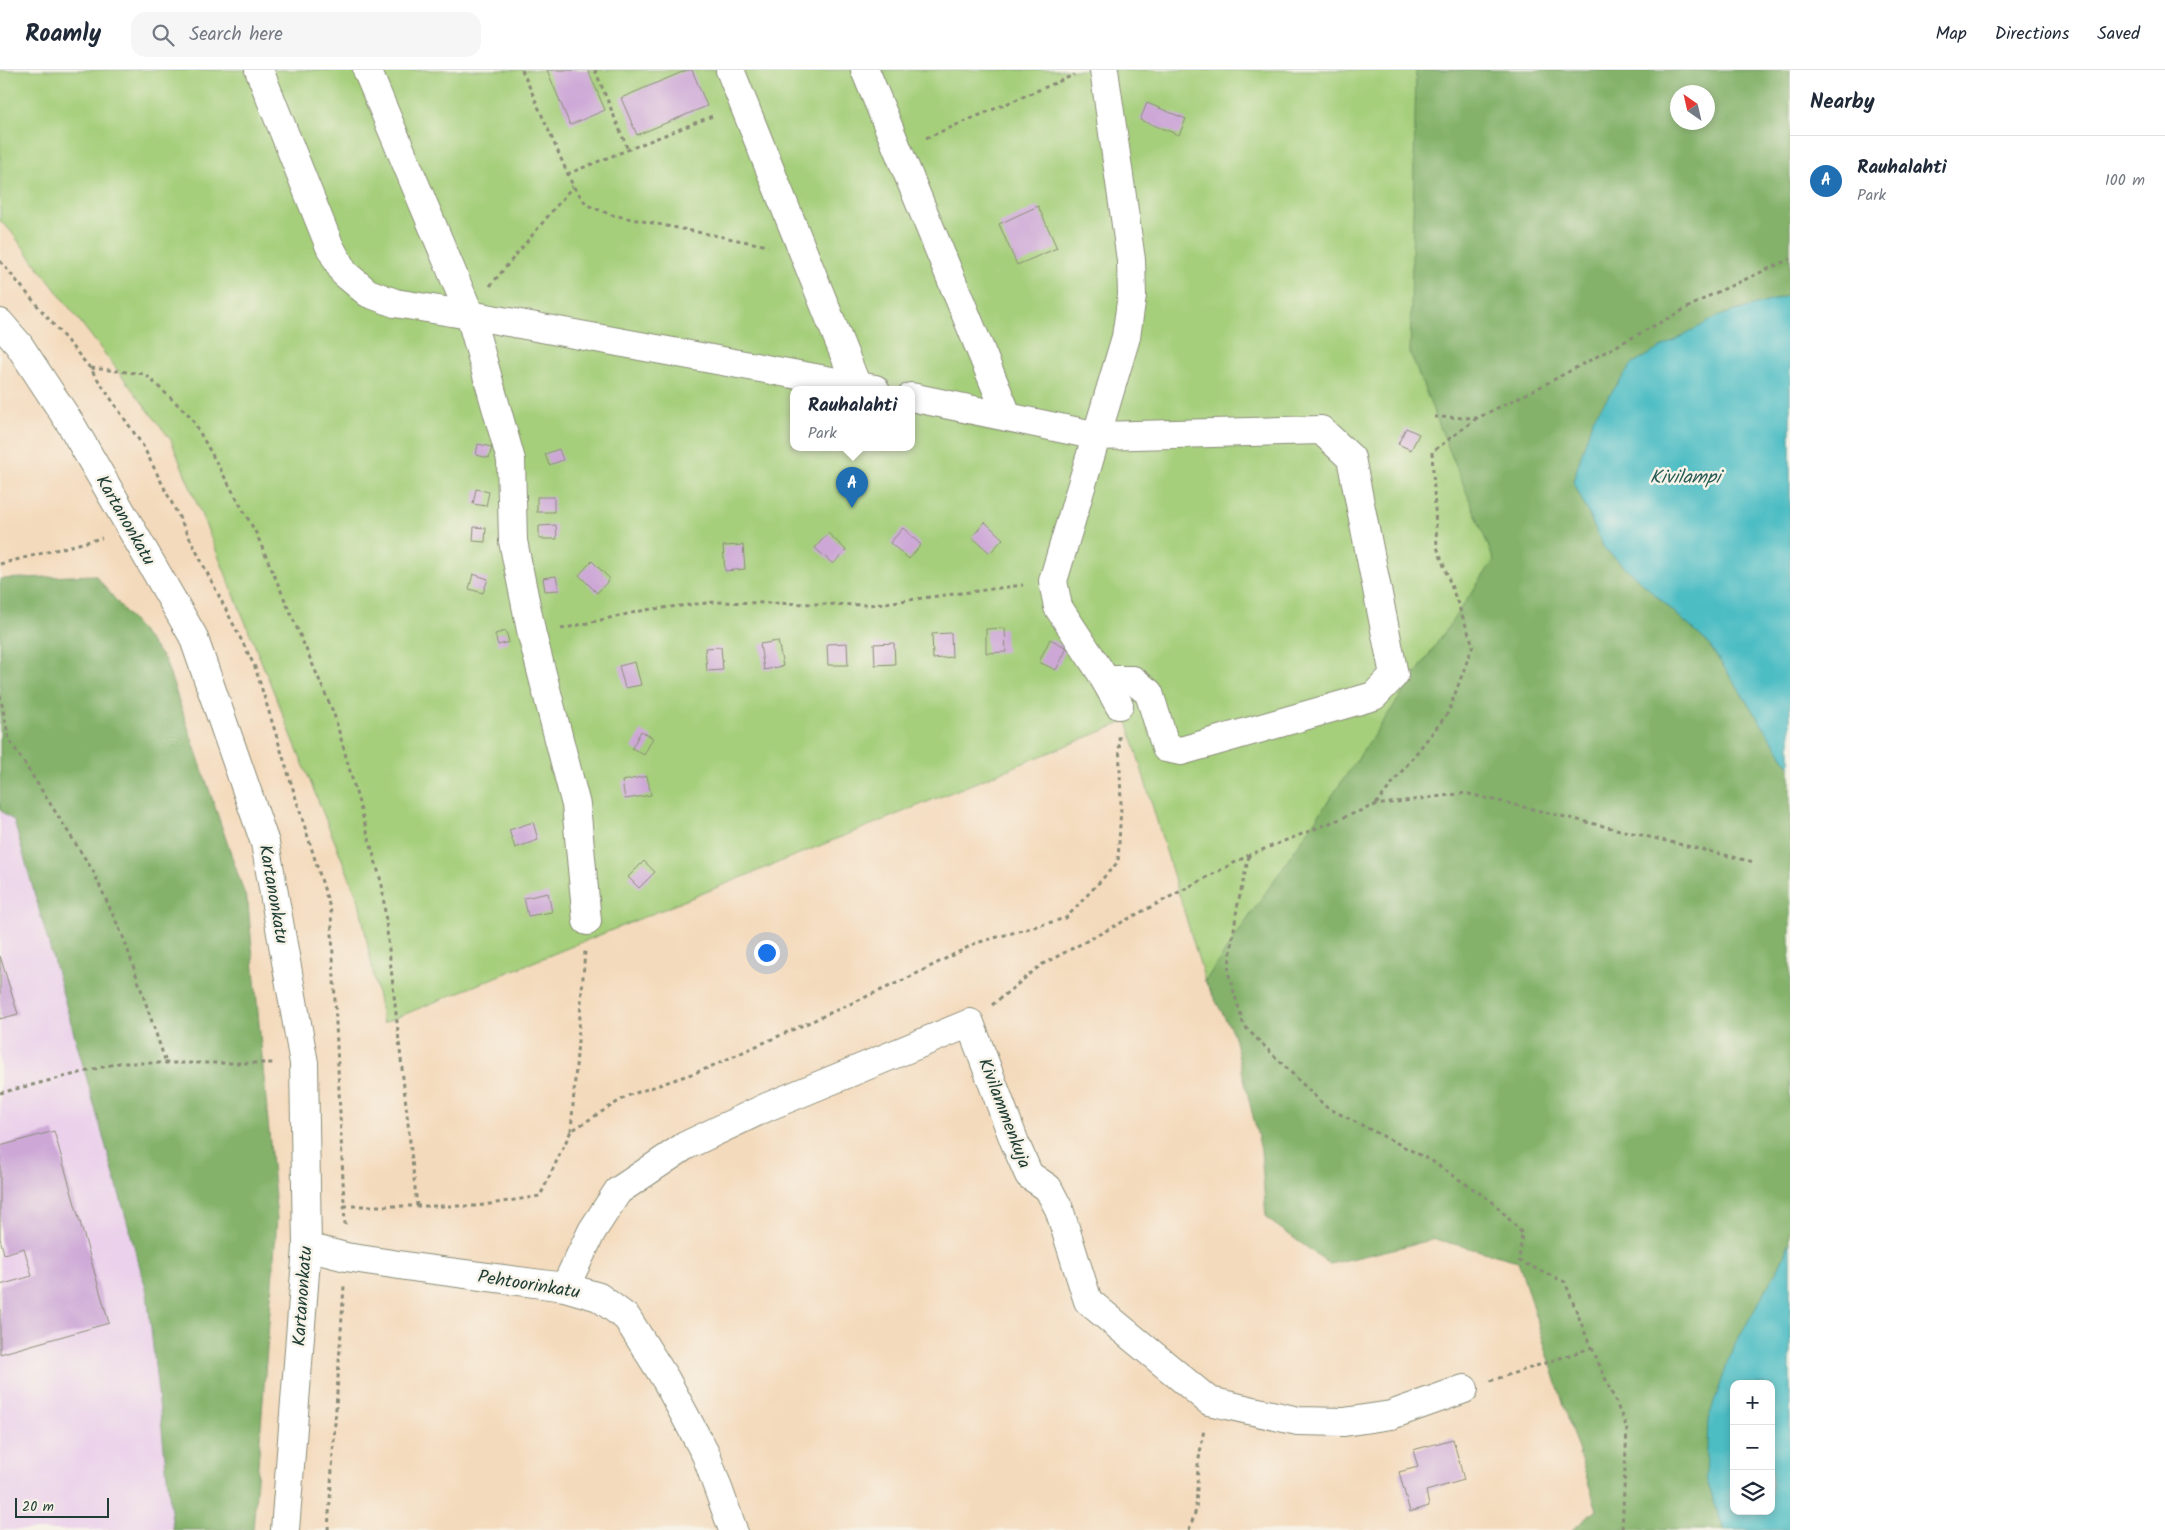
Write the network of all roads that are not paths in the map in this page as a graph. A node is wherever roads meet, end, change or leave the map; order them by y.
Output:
1 (260, 70) edge
2 (367, 70) edge
3 (730, 70) edge
4 (865, 70) edge
5 (1090, 72) edge
6 (470, 315) junction
7 (0, 323) edge
8 (860, 386) edge
9 (866, 386) edge
10 (915, 398) edge
11 (1008, 417) junction
12 (1098, 436) junction
13 (1105, 680) junction
14 (1119, 705) road end
15 (588, 921) road end
16 (307, 1247) junction
17 (565, 1287) junction
18 (1464, 1389) road end
19 (284, 1530) edge
20 (733, 1530) edge

1 - 6 street
2 - 6 street
3 - 9 street
4 - 11 street
5 - 12 street
6 - 8 street
6 - 15 street
7 - 16 street, Kartanonkatu
10 - 11 street
11 - 12 street
12 - 13 street
12 - 13 street
13 - 14 street
16 - 17 street, Pehtoorinkatu
16 - 19 street, Kartanonkatu
17 - 18 street, Kivilammenkuja
17 - 20 street, Pehtoorinkatu

